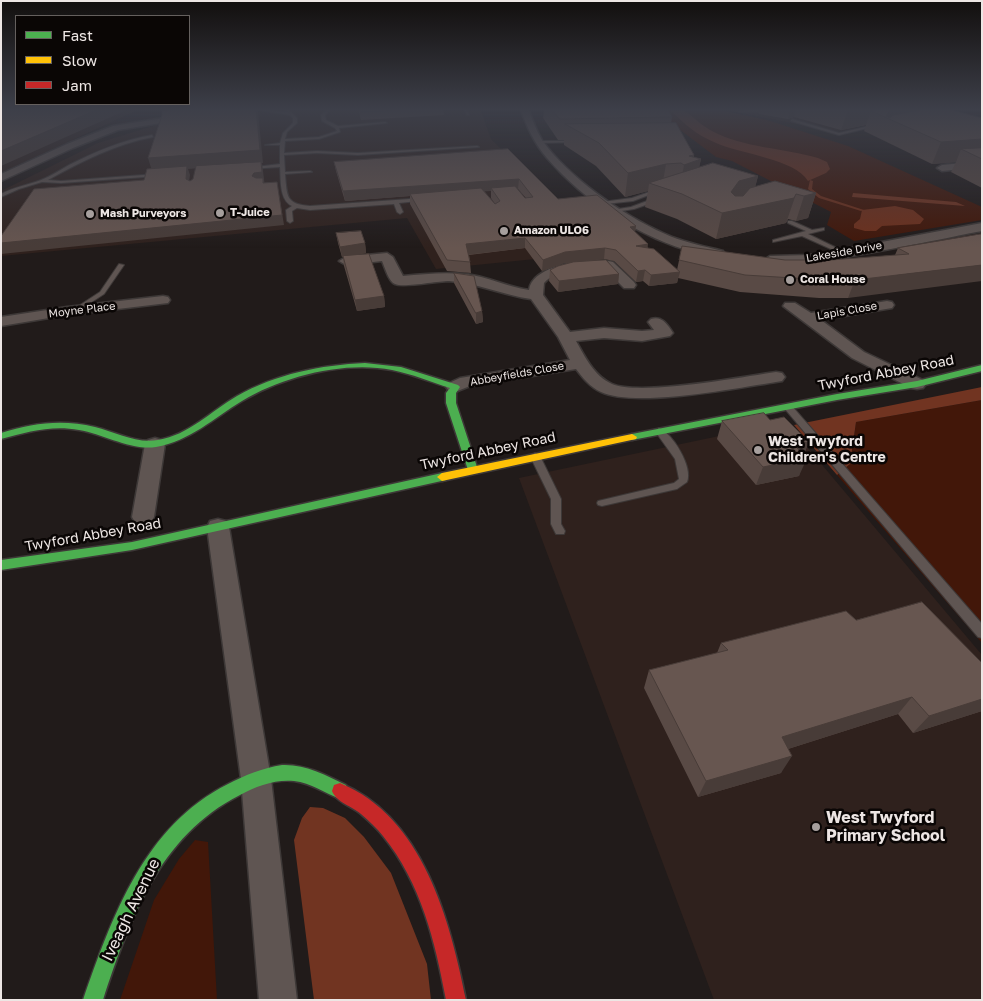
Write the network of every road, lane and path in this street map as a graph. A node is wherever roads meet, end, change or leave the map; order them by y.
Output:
1 (284, 154) edge
2 (53, 155) edge
3 (97, 155) edge
4 (553, 155) edge
5 (982, 164) edge
6 (283, 165) junction
7 (966, 165) junction
8 (241, 168) edge
9 (942, 168) edge
10 (310, 172) dead end
11 (284, 173) junction
12 (166, 174) edge
13 (982, 176) edge
14 (1, 178) edge
15 (42, 181) junction
16 (61, 182) junction
17 (275, 182) edge
18 (283, 182) junction
19 (670, 189) edge
20 (56, 191) edge
21 (1, 196) edge
22 (640, 196) junction
23 (661, 198) edge
24 (434, 199) edge
25 (652, 201) junction
26 (396, 202) junction
27 (605, 202) junction
28 (297, 206) junction
29 (616, 210) junction
30 (400, 212) dead end
31 (290, 222) dead end
32 (790, 222) edge
33 (982, 226) edge
34 (822, 229) dead end
35 (812, 232) junction
36 (802, 234) junction
37 (775, 241) dead end
38 (844, 253) junction
39 (730, 256) edge
40 (757, 259) edge
41 (346, 261) edge
42 (121, 265) dead end
43 (629, 285) dead end
44 (536, 295) junction
45 (163, 300) dead end
46 (887, 305) dead end
47 (790, 306) dead end
48 (76, 310) junction
49 (808, 318) junction
50 (1, 322) edge
51 (656, 322) dead end
52 (566, 337) junction
53 (580, 363) junction
54 (982, 368) edge
55 (776, 377) dead end
56 (917, 384) junction
57 (455, 387) junction
58 (788, 407) junction
59 (660, 430) junction
60 (1, 436) edge
61 (155, 444) junction
62 (535, 456) junction
63 (473, 470) junction
64 (602, 503) dead end
65 (143, 517) dead end
66 (218, 527) junction
67 (560, 531) dead end
68 (1, 566) edge
69 (982, 633) edge
70 (256, 779) junction
71 (93, 1000) edge
72 (278, 1000) edge
73 (456, 1000) edge

1 - 6 lane
2 - 14 street
3 - 15 lane
4 - 27 street
5 - 7 street
6 - 8 lane
6 - 11 lane
7 - 9 street
7 - 13 street
10 - 11 lane
11 - 18 lane
12 - 16 lane
15 - 16 lane
15 - 21 lane
16 - 20 lane
17 - 18 lane
18 - 28 lane
19 - 22 lane
22 - 25 lane
22 - 27 lane
23 - 25 lane
24 - 26 lane
25 - 29 lane
26 - 28 lane
26 - 30 lane
27 - 29 street
28 - 31 lane
29 - 39 street
32 - 35 lane
33 - 38 street, Lakeside Drive
34 - 35 lane
35 - 36 lane
36 - 37 lane
36 - 38 lane
38 - 40 street, Lakeside Drive
41 - 44 street
42 - 48 lane
43 - 44 street
44 - 52 street, Abbeyfields Close
45 - 48 street, Moyne Place
46 - 49 street, Lapis Close
47 - 49 street, Lapis Close
48 - 50 street, Moyne Place
49 - 56 street, Lapis Close
51 - 52 street
52 - 53 street, Abbeyfields Close
53 - 55 street, Abbeyfields Close
53 - 57 street, Abbeyfields Close
54 - 56 street, Twyford Abbey Road
56 - 58 street, Twyford Abbey Road
57 - 61 street, Abbeyfields Close
57 - 63 street, Abbeyfields Close
58 - 59 street, Twyford Abbey Road
58 - 69 lane
59 - 62 street, Twyford Abbey Road
59 - 64 lane
60 - 61 street, Abbeyfields Close
61 - 65 street
62 - 63 street, Twyford Abbey Road
62 - 67 lane
63 - 66 street, Twyford Abbey Road
66 - 68 street, Twyford Abbey Road
66 - 70 street
70 - 71 street, Iveagh Avenue
70 - 72 street
70 - 73 street, Iveagh Avenue

